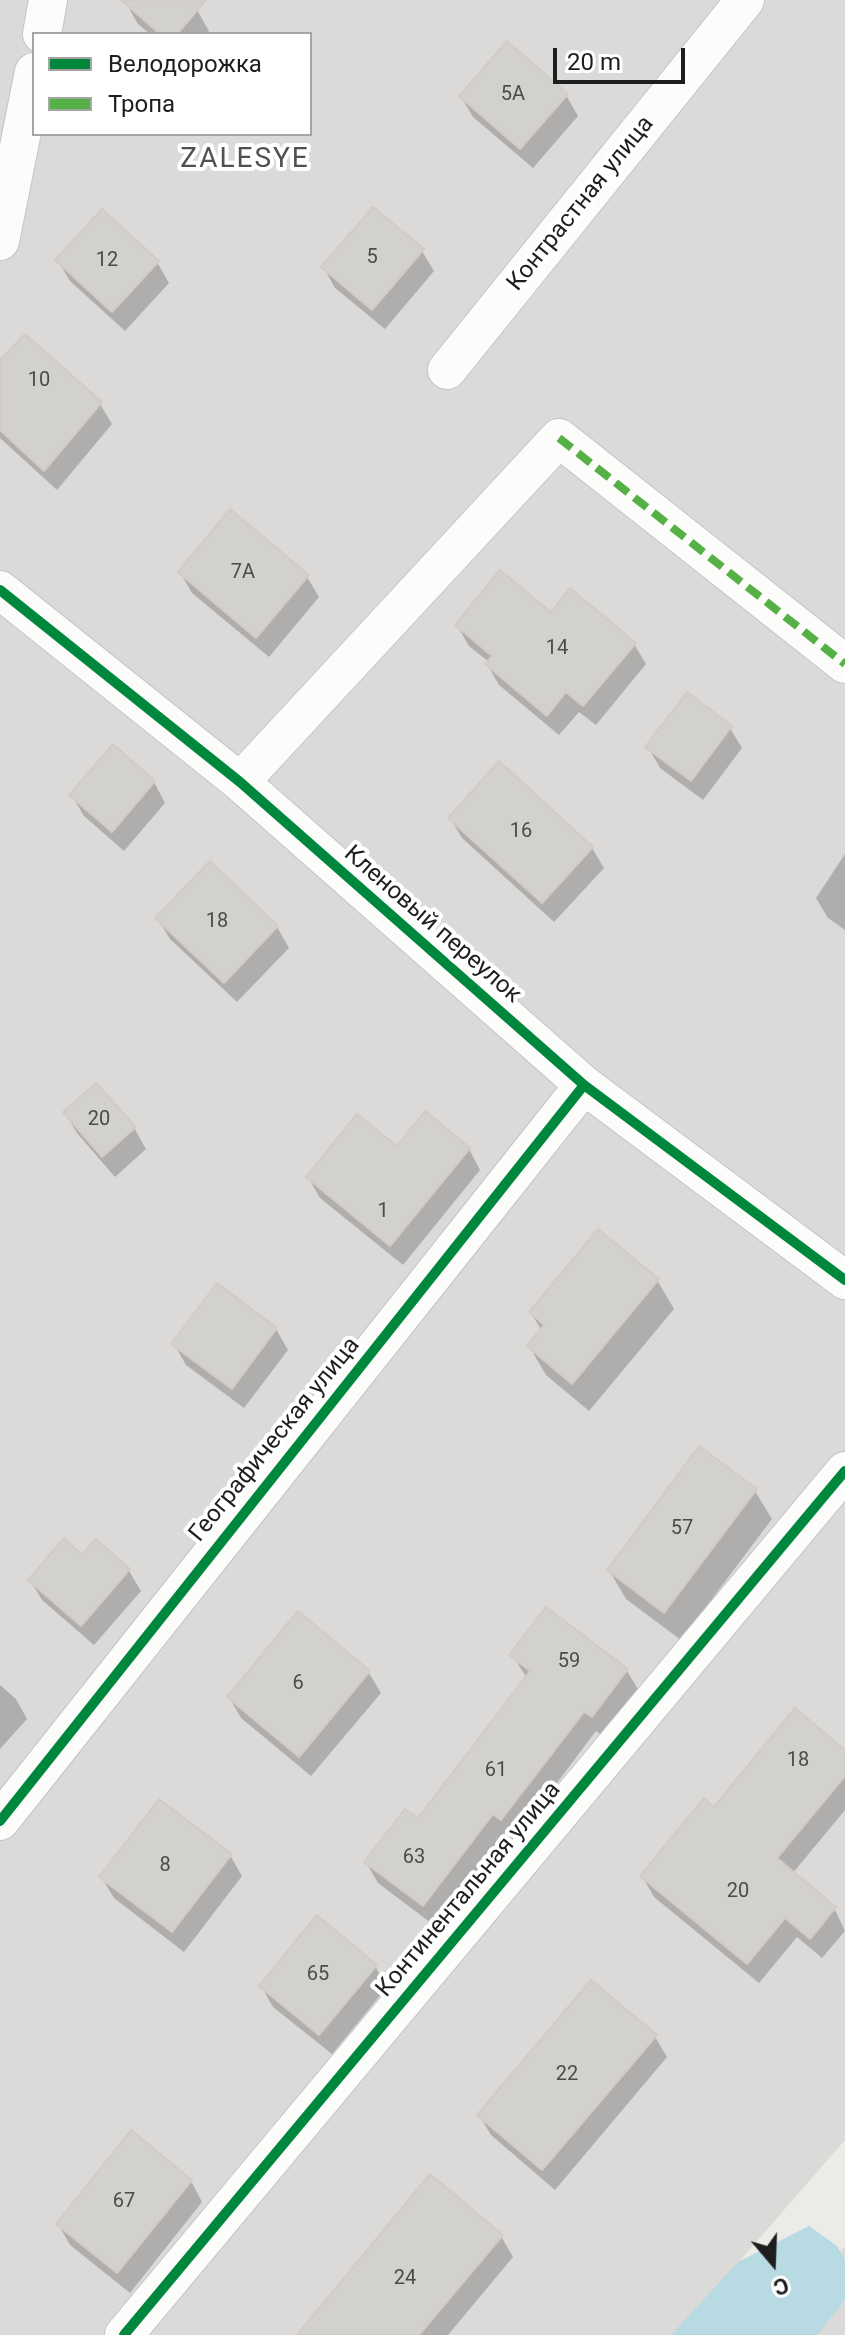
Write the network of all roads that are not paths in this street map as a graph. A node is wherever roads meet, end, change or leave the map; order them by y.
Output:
1 (48, 0) edge
2 (745, 0) edge
3 (42, 32) edge
4 (32, 82) edge
5 (0, 241) edge
6 (447, 370) dead end
7 (0, 590) edge
8 (845, 664) edge
9 (240, 782) junction
10 (584, 1085) junction
11 (845, 1280) edge
12 (845, 1471) edge
13 (0, 1821) edge
14 (124, 2335) edge

1 - 3 street
2 - 6 street, Контрастная улица
4 - 5 street
7 - 9 street, Кленовый переулок
8 - 9 street
9 - 10 street, Кленовый переулок
10 - 11 street, Кленовый переулок
10 - 13 street, Географическая улица
12 - 14 street, Континентальная улица

